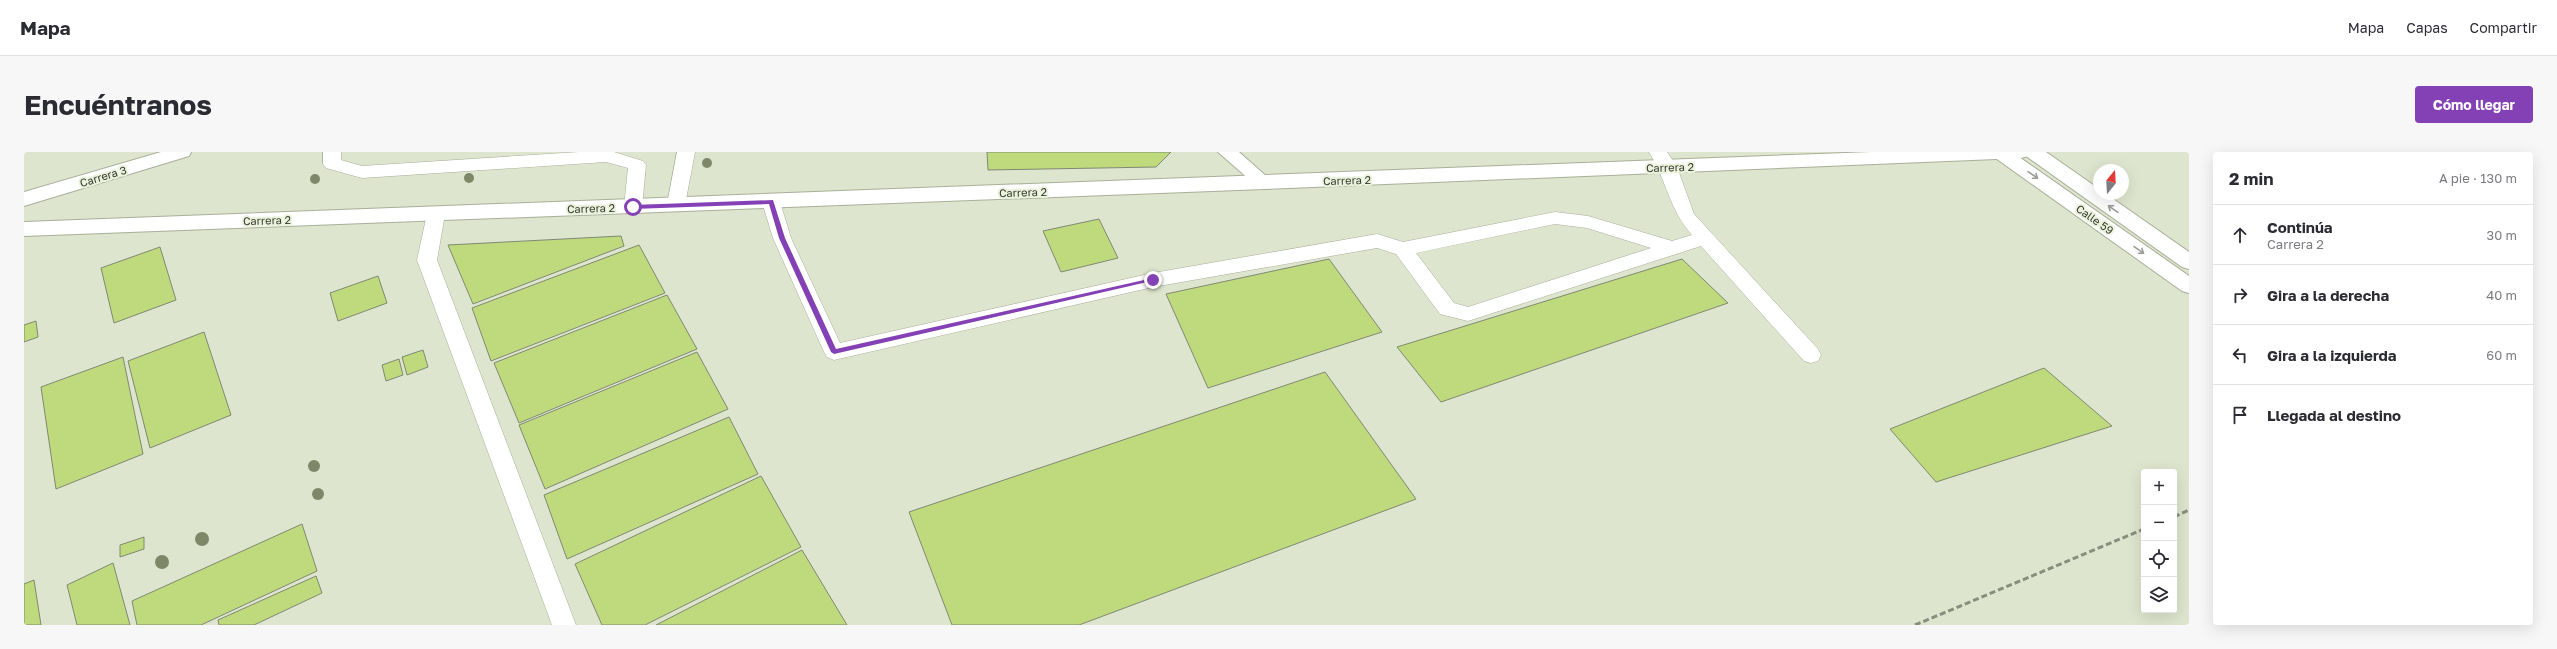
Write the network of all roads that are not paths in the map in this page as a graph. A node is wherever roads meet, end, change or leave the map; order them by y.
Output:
1 (182, 152) edge
2 (332, 152) edge
3 (686, 152) edge
4 (1227, 152) edge
5 (2021, 152) edge
6 (2033, 152) edge
7 (2001, 153) edge
8 (1663, 160) edge
9 (1265, 183) junction
10 (24, 199) edge
11 (771, 202) junction
12 (676, 205) junction
13 (633, 207) junction
14 (436, 214) junction
15 (24, 229) edge
16 (1704, 238) junction
17 (1672, 248) junction
18 (1403, 249) junction
19 (2189, 262) edge
20 (2189, 286) edge
21 (1810, 355) dead end
22 (564, 625) edge

1 - 10 street, Carrera 3
2 - 13 lane
3 - 12 lane
4 - 9 street
5 - 7 street, Carrera 2
19 -> 6 street, Calle 59
7 - 8 street, Carrera 2
7 -> 20 street, Calle 59
8 - 9 street, Carrera 2
8 - 16 lane
9 - 11 street, Carrera 2
11 - 12 street, Carrera 2
11 - 18 lane
12 - 13 street, Carrera 2
13 - 14 street, Carrera 2
14 - 15 street, Carrera 2
14 - 22 lane
16 - 17 lane
16 - 21 lane
17 - 18 lane
17 - 18 lane

